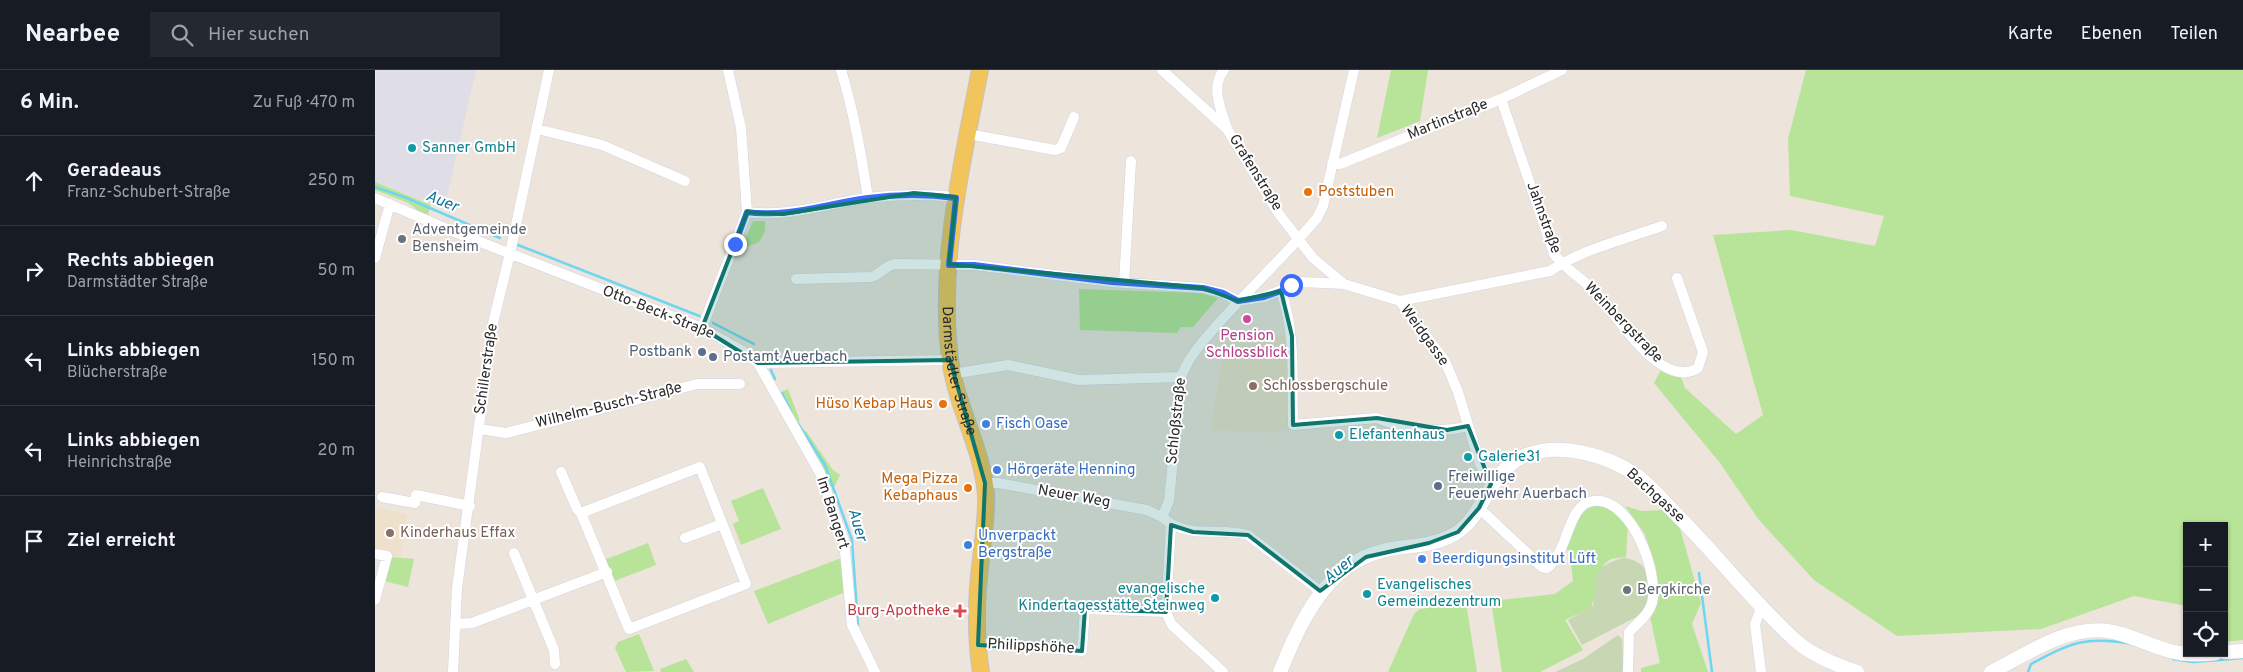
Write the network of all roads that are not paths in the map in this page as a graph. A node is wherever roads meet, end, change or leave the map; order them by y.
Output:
1 (549, 70) edge
2 (728, 70) edge
3 (841, 70) edge
4 (980, 70) edge
5 (1162, 70) edge
6 (1224, 70) edge
7 (1354, 70) edge
8 (1562, 70) edge
9 (1501, 99) junction
10 (1074, 118) dead end
11 (1227, 129) junction
12 (537, 130) junction
13 (968, 134) junction
14 (1131, 161) dead end
15 (1332, 164) junction
16 (685, 181) dead end
17 (375, 198) edge
18 (868, 198) junction
19 (956, 198) junction
20 (390, 204) junction
21 (747, 212) junction
22 (1662, 226) dead end
23 (1299, 239) junction
24 (510, 253) junction
25 (375, 258) edge
26 (1561, 264) junction
27 (949, 265) junction
28 (1677, 278) dead end
29 (796, 279) dead end
30 (1124, 283) junction
31 (1344, 284) junction
32 (1281, 291) junction
33 (1238, 301) junction
34 (1400, 301) junction
35 (702, 328) junction
36 (758, 363) junction
37 (951, 367) junction
38 (1181, 377) junction
39 (740, 384) dead end
40 (1467, 426) junction
41 (479, 429) junction
42 (561, 472) dead end
43 (985, 483) junction
44 (1491, 484) junction
45 (382, 497) dead end
46 (470, 506) junction
47 (1479, 508) junction
48 (581, 513) junction
49 (1162, 517) junction
50 (723, 524) junction
51 (1171, 524) junction
52 (685, 538) dead end
53 (514, 553) dead end
54 (375, 554) edge
55 (607, 572) junction
56 (1320, 591) junction
57 (375, 600) edge
58 (535, 600) junction
59 (1763, 606) junction
60 (1166, 612) junction
61 (455, 624) junction
62 (978, 645) junction
63 (2243, 651) edge
64 (2228, 652) edge
65 (2183, 653) edge
66 (555, 664) dead end
67 (453, 672) edge
68 (875, 672) edge
69 (981, 672) edge
70 (1223, 672) edge
71 (1280, 672) edge
72 (1628, 672) edge
73 (1761, 672) edge
74 (1857, 672) edge
75 (1991, 672) edge

1 - 12 street, Schillerstraße
2 - 21 street
3 - 18 street
4 - 13 main road, Darmstädter Straße
5 - 11 street, Grafenstraße
6 - 11 street
7 - 15 street, Schloßstraße
8 - 9 street, Martinstraße
9 - 15 street, Martinstraße
9 - 26 street, Jahnstraße
10 - 13 street
11 - 23 street, Grafenstraße
12 - 16 street
12 - 24 street, Schillerstraße
13 - 19 main road, Darmstädter Straße
14 - 30 street
15 - 23 street, Schloßstraße
17 - 20 street, Otto-Beck-Straße
18 - 19 street
18 - 21 street
19 - 27 main road, Darmstädter Straße
20 - 24 street, Otto-Beck-Straße
20 - 25 street
21 - 35 street
22 - 26 street, Jahnstraße
23 - 31 street, Weidgasse
23 - 33 street, Schloßstraße
24 - 35 street, Otto-Beck-Straße
24 - 41 street, Schillerstraße
26 - 28 street, Weinbergstraße
26 - 34 street
27 - 29 street
27 - 30 street
27 - 37 main road, Darmstädter Straße
30 - 33 street
31 - 32 street
31 - 34 street, Weidgasse
32 - 33 street
32 - 40 street
33 - 38 street, Schloßstraße
34 - 40 street, Weidgasse
35 - 36 street, Otto-Beck-Straße
36 - 37 street
36 - 68 street, Im Bangert
37 - 38 street
37 - 43 main road, Darmstädter Straße
38 - 49 street, Schloßstraße
39 - 41 street, Wilhelm-Busch-Straße
40 - 44 street, Weidgasse
41 - 46 street, Schillerstraße
42 - 48 street
43 - 49 street, Neuer Weg
43 - 62 main road, Darmstädter Straße
44 - 47 main road, Bachgasse
44 - 59 main road, Bachgasse
45 - 46 street
46 - 61 street, Schillerstraße
47 - 56 main road, Bachgasse
47 - 72 street
48 - 50 street
48 - 55 street
49 - 51 street
50 - 52 street
50 - 55 street
51 - 56 street
51 - 60 street
53 - 58 street
54 - 57 street
55 - 58 street
56 - 71 main road, Bachgasse
58 - 61 street
58 - 66 street
59 - 73 street
59 - 74 main road, Bachgasse
60 - 62 street, Philippshöhe
60 - 70 street
61 - 67 street, Schillerstraße
62 - 69 main road, Darmstädter Straße
63 - 64 main road
65 - 75 main road

